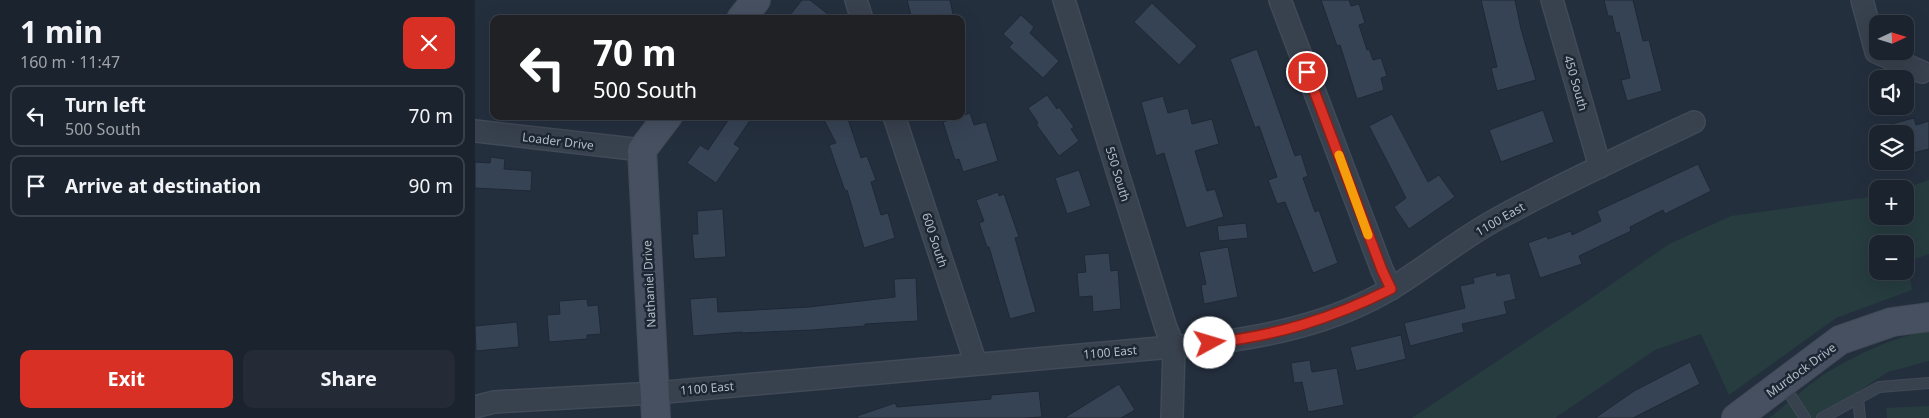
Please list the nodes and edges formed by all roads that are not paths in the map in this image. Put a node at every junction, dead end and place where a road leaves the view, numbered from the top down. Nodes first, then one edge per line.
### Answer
1 (756, 0) edge
2 (856, 0) edge
3 (1064, 0) edge
4 (1280, 0) edge
5 (1552, 0) edge
6 (1862, 0) edge
7 (744, 15) edge
8 (861, 15) edge
9 (1922, 72) dead end
10 (665, 120) edge
11 (895, 120) edge
12 (1694, 122) dead end
13 (475, 131) edge
14 (642, 150) junction
15 (1600, 166) junction
16 (1391, 289) junction
17 (1929, 317) edge
18 (1174, 346) junction
19 (976, 364) junction
20 (1782, 383) junction
21 (1929, 383) edge
22 (1859, 398) junction
23 (655, 406) edge
24 (475, 407) edge
25 (1172, 418) edge
26 (1736, 418) edge
27 (1805, 418) edge
28 (1822, 418) edge
29 (1860, 418) edge

1 - 7 street
2 - 8 street
3 - 18 street, 550 South
4 - 16 street
5 - 15 street, 450 South
6 - 9 street
10 - 14 street
11 - 19 street, 600 South
12 - 15 street, 1100 East
13 - 14 street, Loader Drive
14 - 23 street, Nathaniel Drive
15 - 16 street, 1100 East
16 - 18 street, 1100 East
17 - 20 street, Murdock Drive
18 - 19 street, 1100 East
18 - 25 street
19 - 23 street, 1100 East
20 - 26 street, Murdock Drive
20 - 27 lane
21 - 22 lane
22 - 28 lane
22 - 29 lane
23 - 24 street, 1100 East

